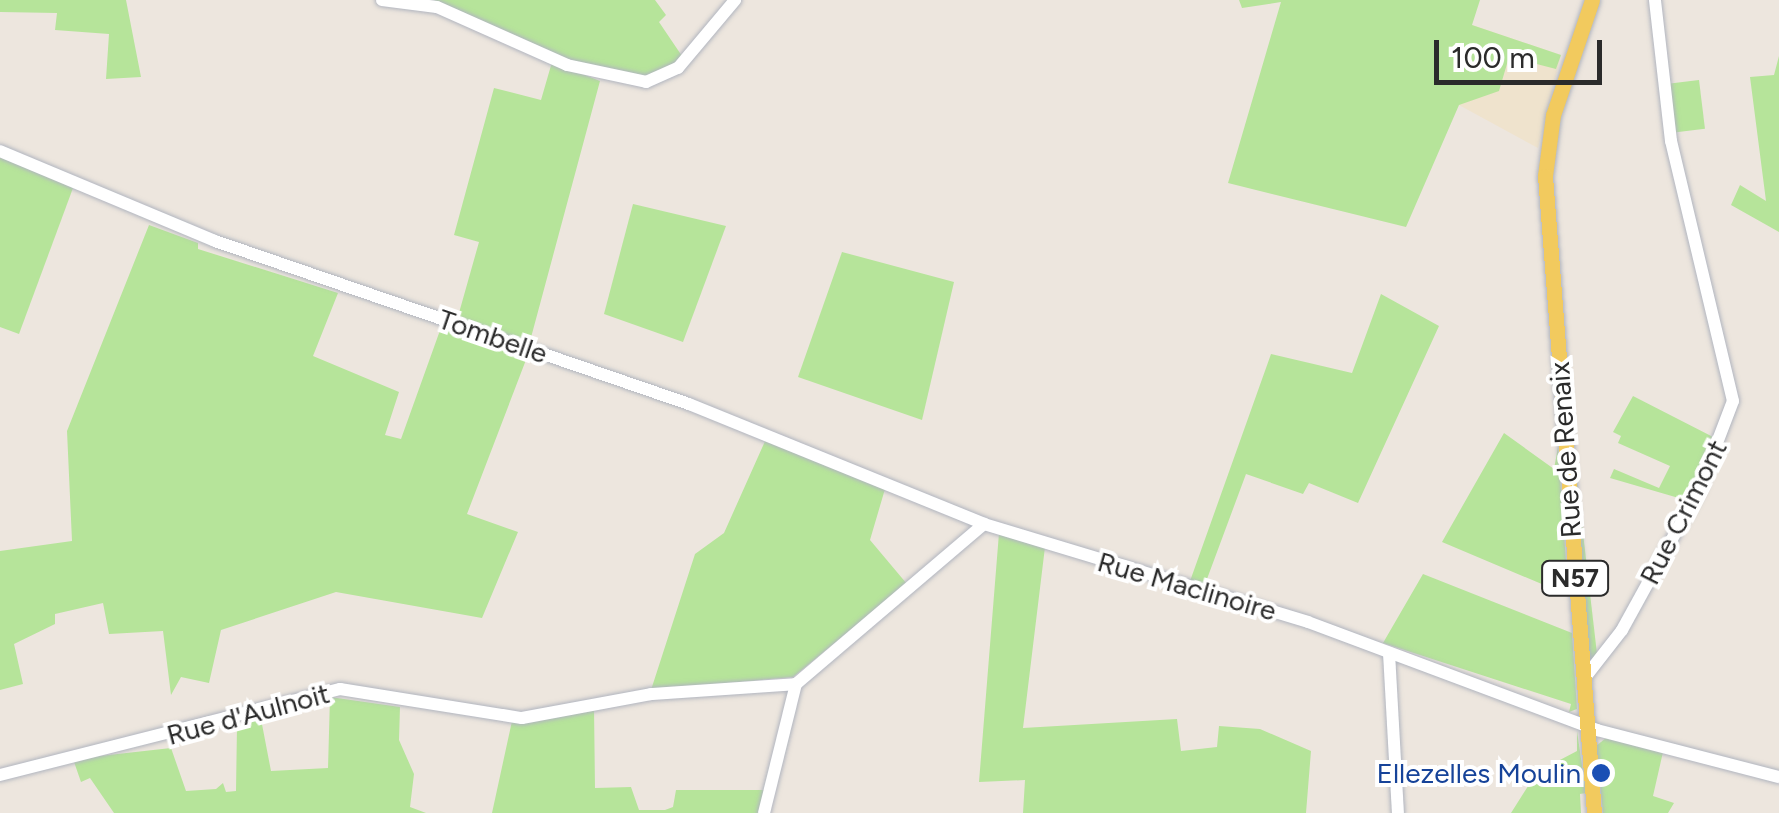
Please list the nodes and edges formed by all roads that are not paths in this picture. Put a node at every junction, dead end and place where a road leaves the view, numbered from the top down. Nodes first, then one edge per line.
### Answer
1 (382, 0) edge
2 (735, 0) edge
3 (1592, 0) edge
4 (1655, 0) edge
5 (0, 150) edge
6 (984, 524) junction
7 (1389, 653) junction
8 (1583, 680) junction
9 (796, 684) junction
10 (1587, 726) junction
11 (0, 774) edge
12 (1779, 777) edge
13 (764, 813) edge
14 (1398, 813) edge
15 (1594, 813) edge

1 - 2 street
3 - 8 main road, Rue de Renaix / N57
4 - 8 street, Rue Crimont
5 - 6 street, Tombelle
6 - 7 street, Rue Maclinoire
6 - 9 street
7 - 10 street, Rue Maclinoire
7 - 14 street
8 - 10 main road, Rue de Renaix / N57
9 - 11 street, Rue d'Aulnoit
9 - 13 street
10 - 12 street
10 - 15 main road, Rue de Renaix / N57

